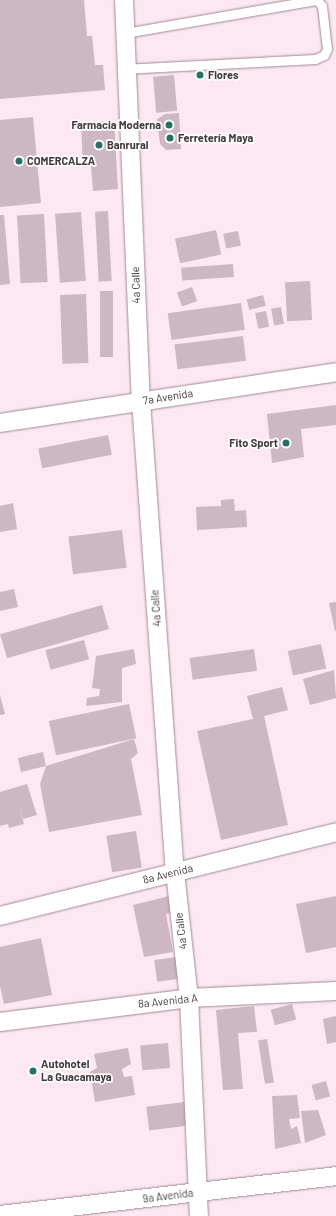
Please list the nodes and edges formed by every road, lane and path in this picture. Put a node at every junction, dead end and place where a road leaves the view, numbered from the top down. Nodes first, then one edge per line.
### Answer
1 (124, 0) edge
2 (125, 33) junction
3 (127, 69) junction
4 (336, 372) edge
5 (141, 401) junction
6 (0, 423) edge
7 (336, 832) edge
8 (175, 872) junction
9 (0, 916) edge
10 (336, 991) edge
11 (189, 998) junction
12 (0, 1022) edge
13 (336, 1176) edge
14 (199, 1192) junction
15 (0, 1215) edge
16 (199, 1216) edge

1 - 2 street, 4a Calle
2 - 3 street, 4a Calle
2 - 3 lane
3 - 5 street, 4a Calle
4 - 5 street, 7a Avenida
5 - 6 street, 7a Avenida
5 - 8 street, 4a Calle
7 - 8 street, 8a Avenida
8 - 9 street, 8a Avenida
8 - 11 street, 4a Calle
10 - 11 street, 8a Avenida A
11 - 12 street, 8a Avenida A
11 - 14 street, 4a Calle
13 - 14 street, 9a Avenida
14 - 15 street, 9a Avenida
14 - 16 street, 4a Calle

